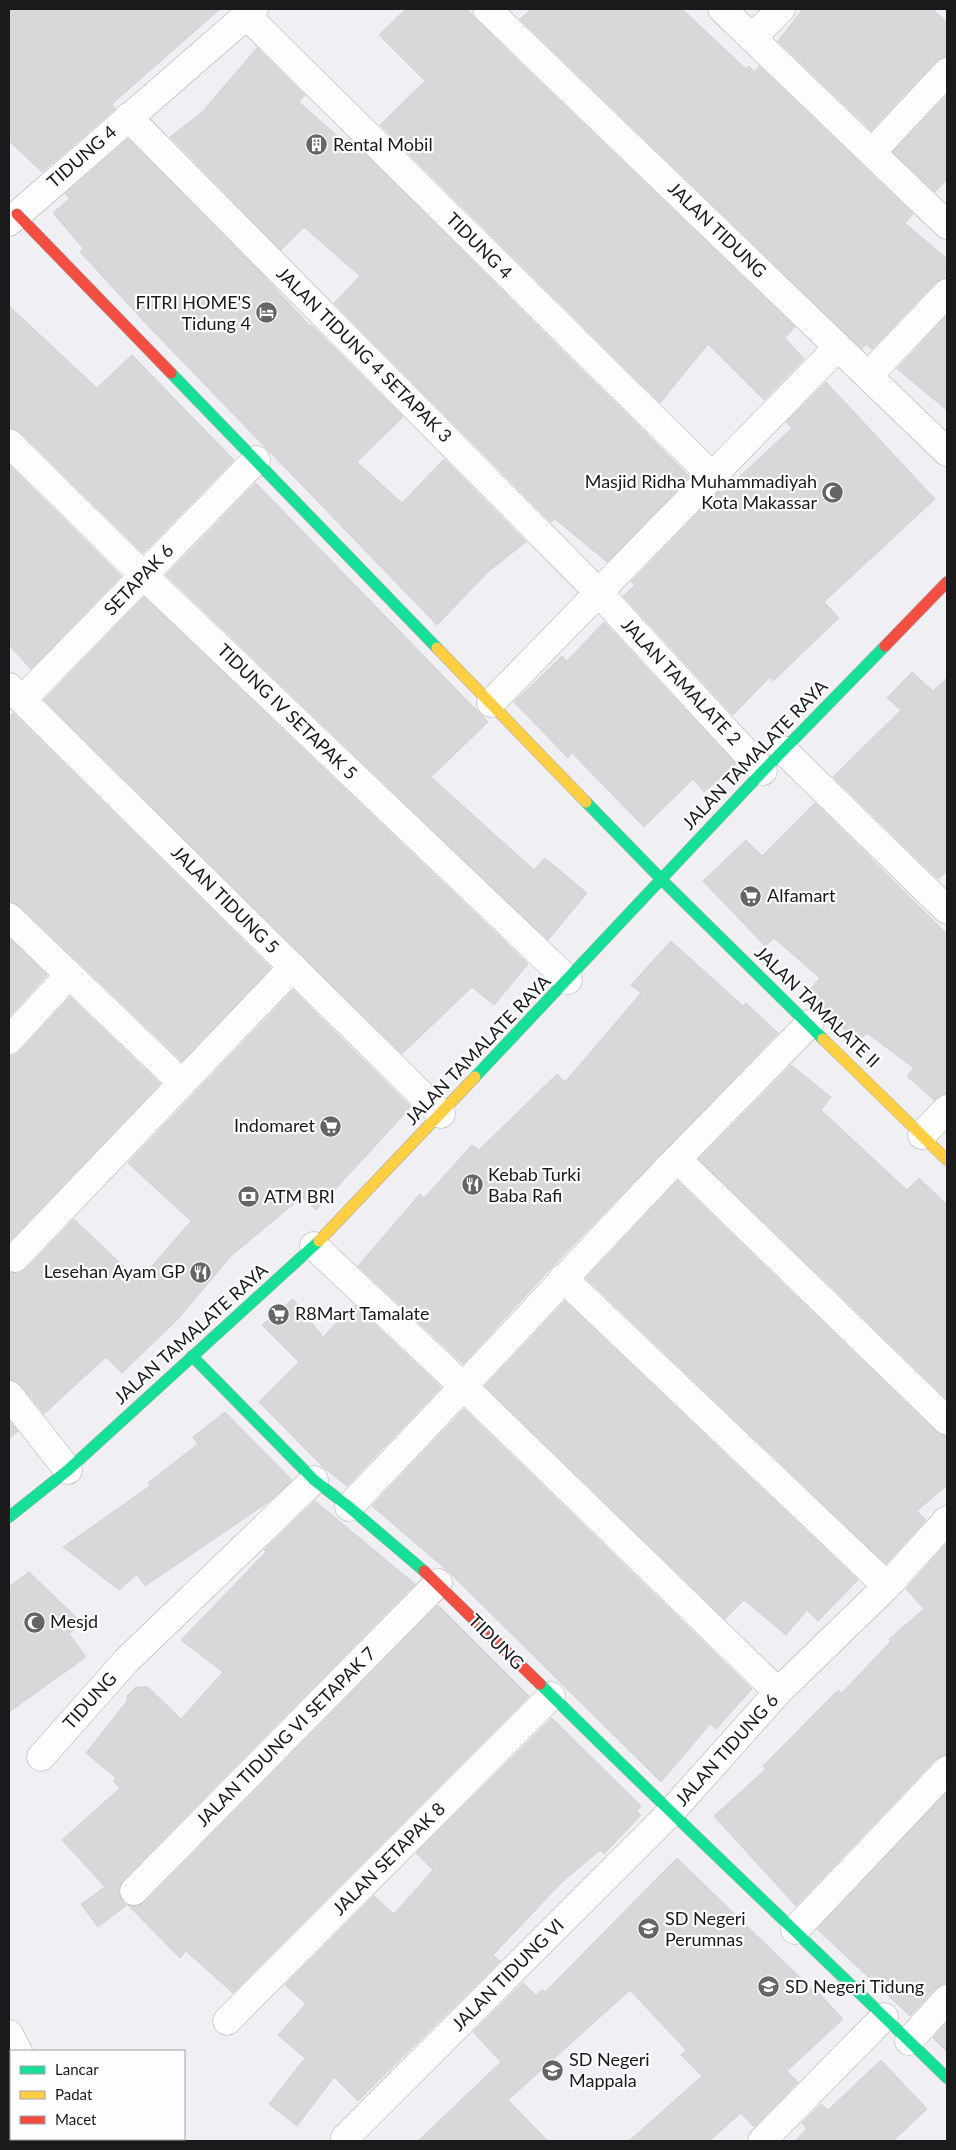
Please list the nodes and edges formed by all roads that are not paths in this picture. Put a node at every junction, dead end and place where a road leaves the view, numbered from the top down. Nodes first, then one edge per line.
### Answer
1 (487, 9) edge
2 (722, 9) edge
3 (781, 9) edge
4 (250, 13) edge
5 (752, 38) junction
6 (947, 72) edge
7 (128, 116) junction
8 (872, 152) junction
9 (13, 218) edge
10 (947, 224) edge
11 (947, 293) edge
12 (838, 347) junction
13 (868, 376) junction
14 (9, 443) edge
15 (947, 452) edge
16 (256, 460) junction
17 (712, 476) junction
18 (144, 576) junction
19 (947, 582) edge
20 (599, 592) junction
21 (15, 693) edge
22 (491, 703) junction
23 (783, 750) junction
24 (763, 771) junction
25 (662, 880) junction
26 (944, 900) edge
27 (9, 917) edge
28 (293, 967) junction
29 (69, 975) junction
30 (568, 980) junction
31 (809, 1024) junction
32 (9, 1040) edge
33 (182, 1083) junction
34 (947, 1109) edge
35 (441, 1114) junction
36 (922, 1135) junction
37 (677, 1159) junction
38 (947, 1160) edge
39 (314, 1246) junction
40 (15, 1258) dead end
41 (563, 1278) junction
42 (192, 1356) junction
43 (464, 1387) junction
44 (9, 1395) edge
45 (947, 1421) edge
46 (68, 1470) junction
47 (314, 1480) junction
48 (349, 1507) junction
49 (9, 1517) edge
50 (947, 1520) edge
51 (438, 1583) junction
52 (887, 1586) junction
53 (778, 1692) junction
54 (551, 1696) junction
55 (41, 1757) dead end
56 (947, 1770) edge
57 (670, 1813) junction
58 (134, 1891) dead end
59 (795, 1930) junction
60 (947, 1999) edge
61 (884, 2017) junction
62 (227, 2021) dead end
63 (9, 2034) edge
64 (909, 2041) junction
65 (17, 2050) edge
66 (947, 2078) edge
67 (345, 2138) dead end
68 (768, 2139) edge

1 - 12 street, JALAN TIDUNG
2 - 5 street
3 - 5 street
4 - 7 street, TIDUNG 4
4 - 17 street, TIDUNG 4
5 - 8 street
6 - 8 street
7 - 9 street, TIDUNG 4
7 - 20 street, JALAN TIDUNG 4 SETAPAK 3
8 - 10 street
9 - 16 street, JALAN TAMALATE II
11 - 13 street
12 - 13 street, JALAN TIDUNG
12 - 17 street
13 - 15 street, JALAN TIDUNG
14 - 18 street, TIDUNG IV SETAPAK 5
16 - 18 street, SETAPAK 6
16 - 22 street, JALAN TAMALATE II
17 - 20 street
18 - 21 street, SETAPAK 6
18 - 30 street, TIDUNG IV SETAPAK 5
19 - 23 street, JALAN TAMALATE RAYA
20 - 22 street
20 - 24 street, JALAN TAMALATE 2
21 - 28 street, JALAN TIDUNG 5
22 - 25 street, JALAN TAMALATE II
23 - 24 street, JALAN TAMALATE RAYA
23 - 26 street
24 - 25 street, JALAN TAMALATE RAYA
25 - 30 street, JALAN TAMALATE RAYA
25 - 31 street, JALAN TAMALATE II
27 - 29 street
28 - 33 street
28 - 35 street, JALAN TIDUNG 5
29 - 32 street
29 - 33 street
30 - 35 street, JALAN TAMALATE RAYA
31 - 36 street, JALAN TAMALATE II
31 - 37 street
33 - 40 street
34 - 36 street
35 - 39 street, JALAN TAMALATE RAYA
36 - 38 street, JALAN TAMALATE II
37 - 41 street
37 - 45 street
39 - 42 street, JALAN TAMALATE RAYA
39 - 43 street
41 - 43 street
41 - 52 street
42 - 46 street, JALAN TAMALATE RAYA
42 - 47 street, TIDUNG
43 - 48 street
43 - 53 street
44 - 46 street
46 - 49 street, JALAN TAMALATE RAYA
47 - 48 street, TIDUNG
47 - 55 street, TIDUNG
48 - 51 street, TIDUNG
50 - 52 street, JALAN TIDUNG 6
51 - 54 street, TIDUNG
51 - 58 street, JALAN TIDUNG VI SETAPAK 7
52 - 53 street, JALAN TIDUNG 6
53 - 57 street, JALAN TIDUNG 6
54 - 57 street, TIDUNG
54 - 62 street, JALAN SETAPAK 8
56 - 59 street
57 - 59 street, JALAN TIDUNG 6
57 - 67 street, JALAN TIDUNG VI
59 - 61 street, JALAN TIDUNG 6
60 - 64 street
61 - 64 street, JALAN TIDUNG 6
61 - 68 street
63 - 65 street
64 - 66 street, JALAN TIDUNG 6

